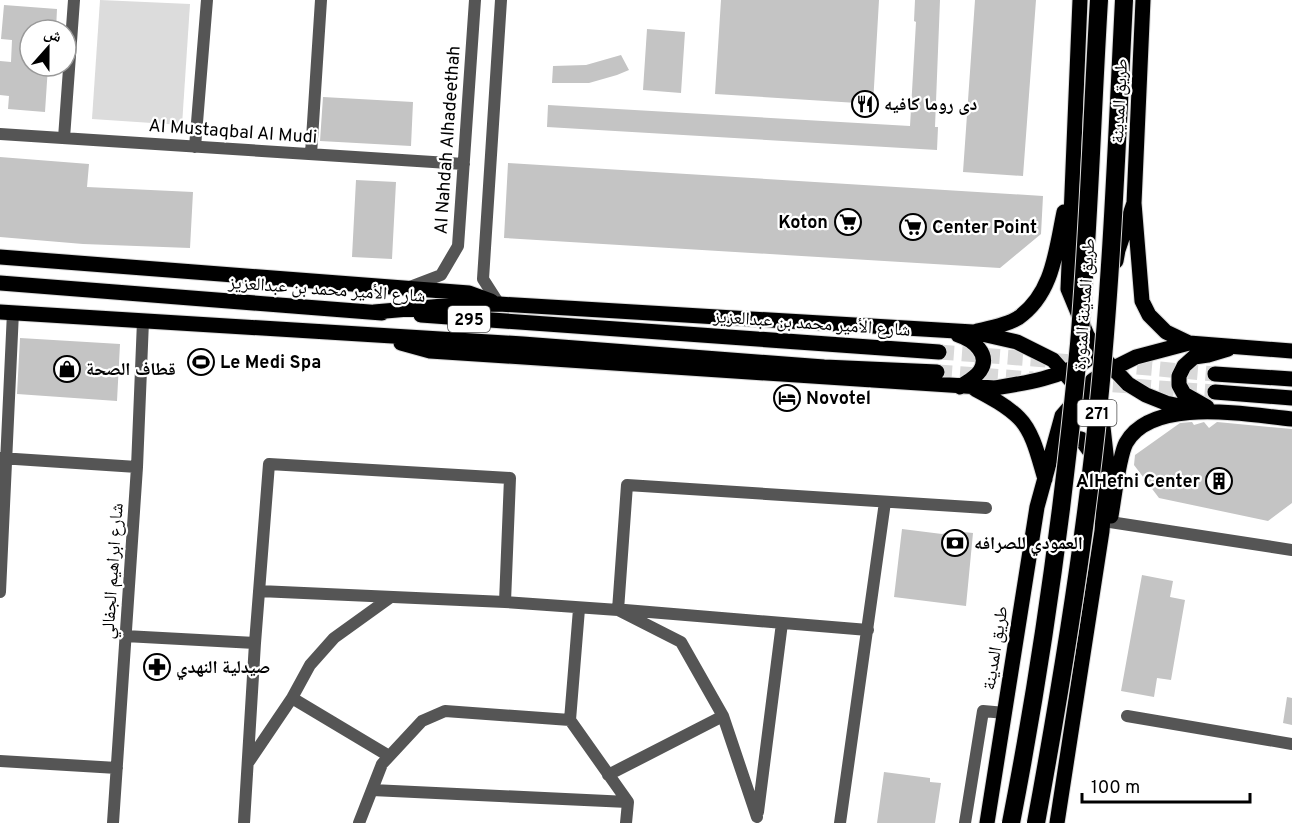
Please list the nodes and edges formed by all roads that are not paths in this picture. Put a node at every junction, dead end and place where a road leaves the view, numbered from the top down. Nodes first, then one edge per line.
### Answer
1 (74, 0) edge
2 (207, 0) edge
3 (321, 0) edge
4 (475, 0) edge
5 (501, 0) edge
6 (1080, 0) edge
7 (1099, 0) edge
8 (1124, 0) edge
9 (1143, 0) edge
10 (0, 134) edge
11 (64, 138) junction
12 (195, 147) junction
13 (311, 154) junction
14 (464, 164) junction
15 (1071, 180) junction
16 (1134, 203) junction
17 (1070, 245) junction
18 (1118, 250) junction
19 (2, 258) edge
20 (0, 283) edge
21 (404, 289) junction
22 (499, 304) junction
23 (6, 312) edge
24 (374, 312) junction
25 (143, 321) junction
26 (946, 330) junction
27 (973, 332) junction
28 (373, 335) junction
29 (1189, 343) junction
30 (1234, 347) junction
31 (1096, 350) junction
32 (1292, 351) edge
33 (939, 352) tunnel mouth
34 (1112, 368) junction
35 (1064, 371) junction
36 (937, 372) tunnel mouth
37 (1215, 374) tunnel mouth
38 (1292, 380) edge
39 (966, 387) junction
40 (1215, 392) tunnel mouth
41 (1082, 393) junction
42 (1292, 398) edge
43 (1197, 410) junction
44 (1215, 412) junction
45 (1292, 418) edge
46 (3, 458) edge
47 (137, 467) junction
48 (1046, 479) junction
49 (885, 502) junction
50 (987, 508) dead end
51 (1106, 526) junction
52 (1292, 550) edge
53 (259, 591) junction
54 (0, 592) edge
55 (391, 597) junction
56 (505, 602) junction
57 (579, 609) junction
58 (618, 610) junction
59 (782, 623) junction
60 (868, 630) junction
61 (125, 636) junction
62 (255, 643) junction
63 (292, 698) junction
64 (1005, 712) junction
65 (723, 716) junction
66 (1127, 716) dead end
67 (570, 720) junction
68 (1292, 744) edge
69 (389, 756) junction
70 (0, 761) edge
71 (248, 763) junction
72 (117, 768) junction
73 (608, 775) junction
74 (372, 790) junction
75 (628, 802) junction
76 (757, 820) edge
77 (113, 823) edge
78 (244, 823) edge
79 (359, 823) edge
80 (626, 823) edge
81 (840, 823) edge
82 (965, 823) edge
83 (987, 823) edge
84 (1011, 823) edge
85 (1036, 823) edge
86 (1057, 823) edge

1 - 11 street
2 - 12 street
3 - 13 street
4 - 14 street, Al Nahdah Alhadeethah
5 - 22 street
6 - 15 main road
7 - 84 highway, طريق المدينة المنورة / 271, bridge
8 - 85 highway, طريق المدينة المنورة / 271, bridge
9 - 16 main road, طريق المدينة
10 - 11 street, Al Mustaqbal Al Mudi
11 - 12 street, Al Mustaqbal Al Mudi
12 - 13 street, Al Mustaqbal Al Mudi
13 - 14 street, Al Mustaqbal Al Mudi
14 - 21 street, Al Nahdah Alhadeethah
15 - 17 main road
15 - 27 main road
16 - 18 main road
16 - 29 main road
17 - 18 main road
17 - 31 main road
18 - 31 main road
19 - 21 main road
20 - 24 main road, شارع الأمير محمد بن عبدالعزيز / 295
21 - 22 main road
22 - 24 main road
22 - 26 main road
23 - 25 main road, 295
23 - 46 street
24 - 33 main road, شارع الأمير محمد بن عبدالعزيز / 295
25 - 28 main road, 295
25 - 47 street, شارع ابراهيم الجفالي
26 - 27 main road
26 - 39 main road
27 - 35 main road
28 - 36 main road, 295
28 - 39 main road
29 - 30 main road
29 - 34 main road
30 - 32 main road
30 - 44 main road
31 - 34 main road
31 - 35 main road
34 - 41 main road
34 - 43 main road
35 - 39 main road
35 - 41 main road
37 - 38 main road
39 - 48 main road
40 - 42 main road
41 - 48 main road
41 - 51 main road
43 - 44 main road
43 - 51 main road
44 - 45 main road
46 - 47 street
46 - 54 street
47 - 61 street, شارع ابراهيم الجفالي
48 - 51 main road
48 - 64 main road, طريق المدينة
49 - 50 street
49 - 58 street
49 - 60 street
51 - 52 street
51 - 86 main road
53 - 55 street
53 - 56 street
53 - 62 street
55 - 56 street
55 - 63 street
56 - 57 street
57 - 58 street
57 - 67 street
58 - 59 street
58 - 65 street
59 - 60 street
59 - 76 street
60 - 81 street
61 - 62 street
61 - 72 street, شارع ابراهيم الجفالي
62 - 71 street
63 - 69 street
63 - 71 street
64 - 82 street
64 - 83 main road, طريق المدينة
65 - 73 street
65 - 76 street
66 - 68 street
67 - 69 street
67 - 73 street
69 - 74 street
70 - 72 street
71 - 78 street
72 - 77 street, شارع ابراهيم الجفالي
73 - 75 street
74 - 75 street
74 - 79 street
75 - 80 street

